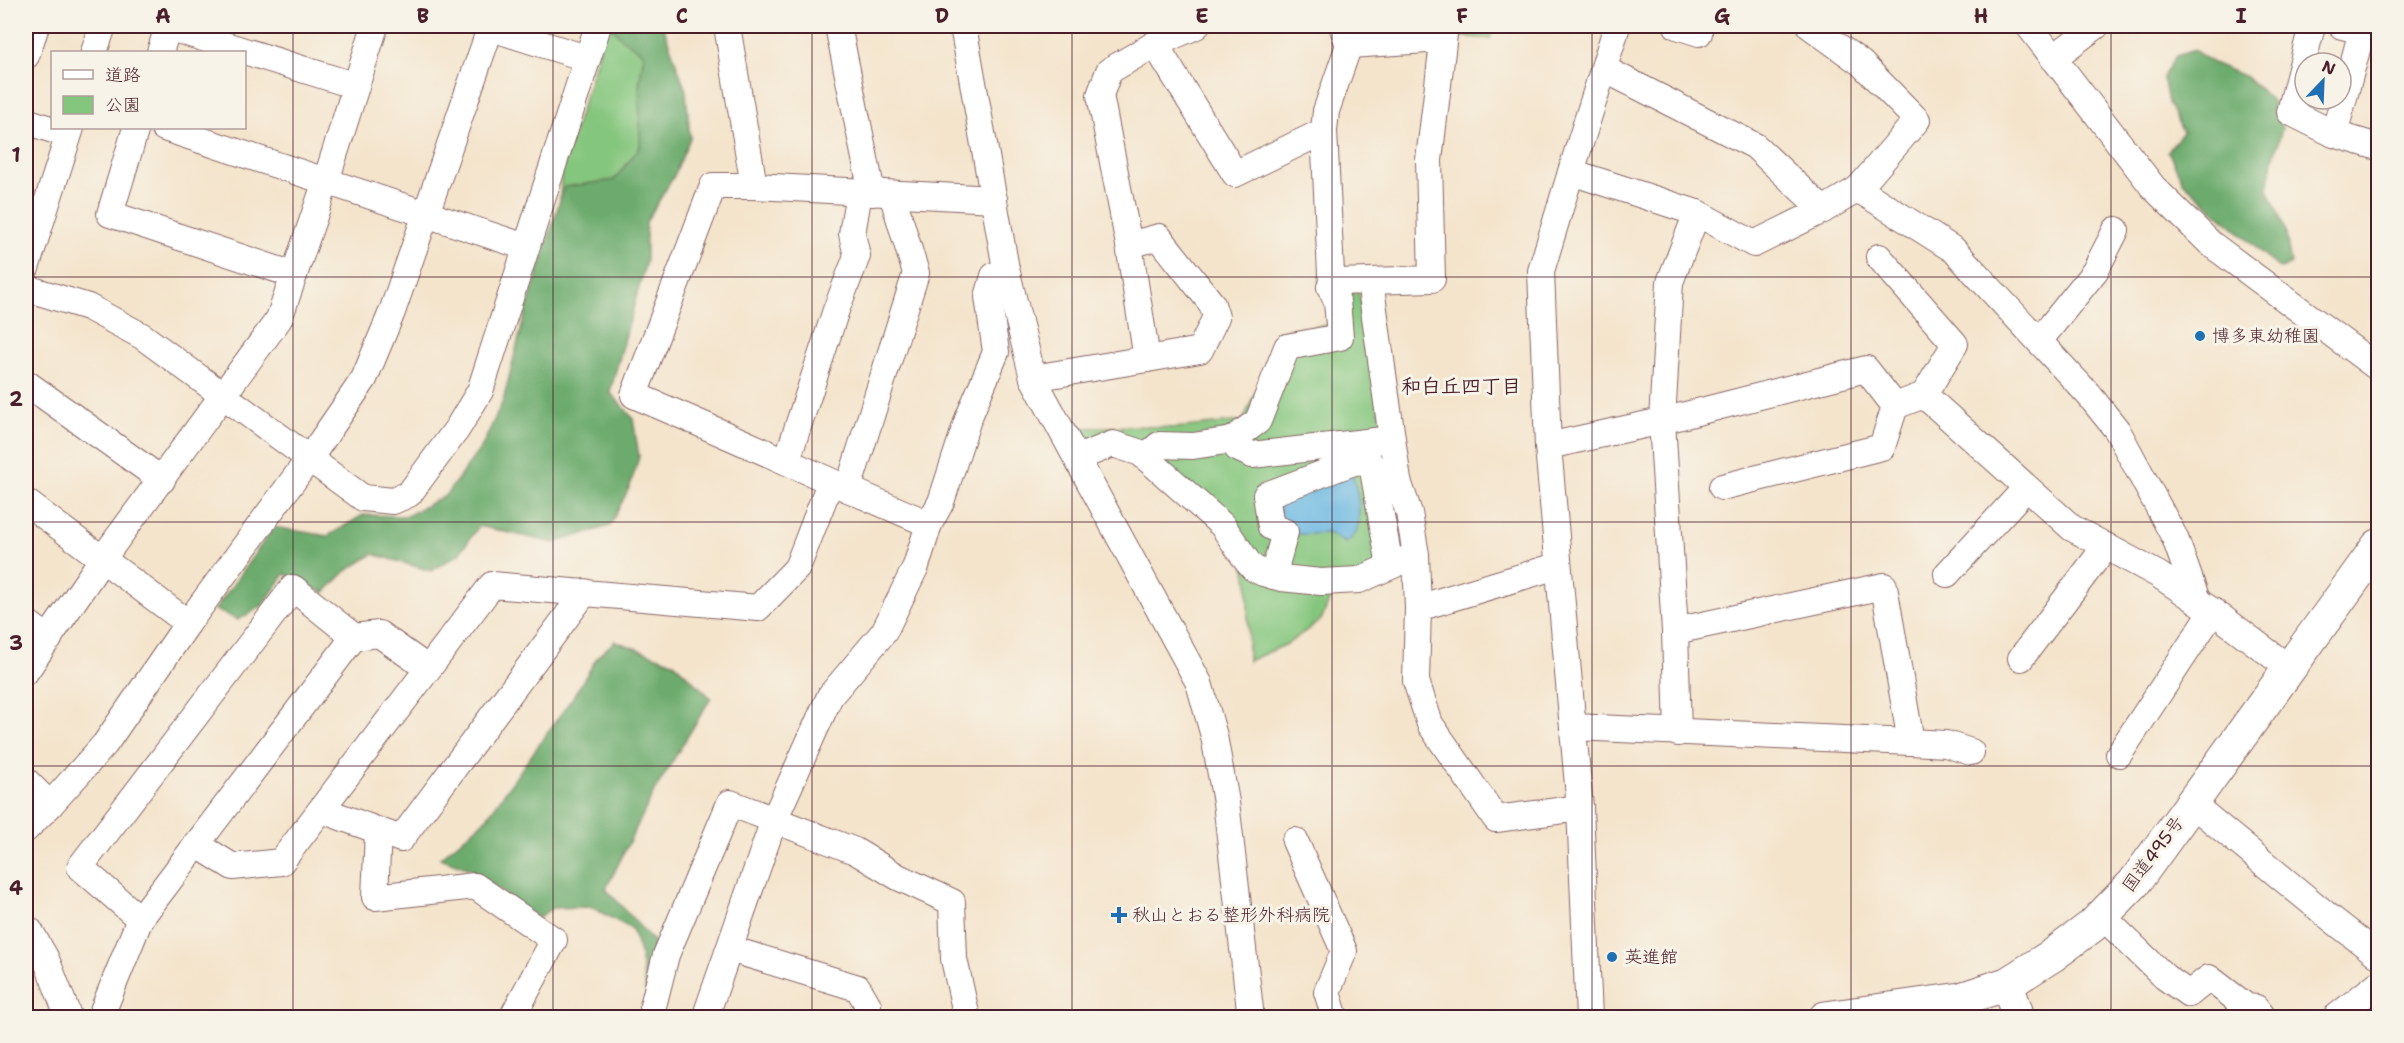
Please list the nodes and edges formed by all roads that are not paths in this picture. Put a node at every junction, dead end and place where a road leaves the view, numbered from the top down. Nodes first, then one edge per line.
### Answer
1 (36, 26) edge
2 (103, 26) edge
3 (375, 26) edge
4 (489, 26) edge
5 (598, 26) edge
6 (727, 26) edge
7 (838, 26) edge
8 (963, 26) edge
9 (1196, 26) edge
10 (1617, 26) edge
11 (1810, 26) edge
12 (2029, 26) edge
13 (2096, 26) edge
14 (2312, 26) edge
15 (2361, 28) edge
16 (1444, 32) edge
17 (1346, 35) edge
18 (1155, 44) junction
19 (94, 51) edge
20 (160, 51) edge
21 (244, 51) edge
22 (246, 51) edge
23 (26, 56) edge
24 (586, 58) junction
25 (2053, 58) junction
26 (1604, 69) junction
27 (356, 86) junction
28 (26, 121) edge
29 (51, 127) edge
30 (136, 129) edge
31 (168, 129) edge
32 (69, 131) edge
33 (1324, 131) junction
34 (2334, 134) junction
35 (2379, 147) edge
36 (1571, 172) junction
37 (326, 181) junction
38 (754, 186) junction
39 (1858, 189) junction
40 (874, 193) junction
41 (994, 199) junction
42 (1823, 210) junction
43 (1697, 213) junction
44 (426, 214) junction
45 (2116, 230) dead end
46 (1129, 245) junction
47 (526, 247) junction
48 (1879, 257) dead end
49 (26, 268) edge
50 (1006, 269) junction
51 (294, 275) junction
52 (1334, 277) junction
53 (1370, 281) junction
54 (26, 288) edge
55 (2039, 341) junction
56 (1147, 359) junction
57 (2379, 368) edge
58 (1033, 378) junction
59 (26, 383) edge
60 (225, 395) junction
61 (1924, 395) junction
62 (1895, 406) junction
63 (1662, 421) junction
64 (1232, 440) junction
65 (1548, 446) junction
66 (1377, 447) junction
67 (1145, 457) junction
68 (1077, 458) junction
69 (309, 459) junction
70 (787, 460) junction
71 (162, 480) junction
72 (839, 486) junction
73 (1722, 487) dead end
74 (2026, 488) junction
75 (26, 502) edge
76 (929, 524) junction
77 (2106, 546) junction
78 (2379, 546) edge
79 (1416, 555) junction
80 (103, 558) junction
81 (1390, 566) junction
82 (1557, 566) junction
83 (1947, 574) dead end
84 (1273, 576) junction
85 (585, 592) junction
86 (2205, 606) junction
87 (1418, 608) junction
88 (26, 622) edge
89 (188, 622) junction
90 (1675, 631) junction
91 (354, 637) junction
92 (49, 639) junction
93 (2021, 658) dead end
94 (427, 668) junction
95 (2289, 668) junction
96 (26, 671) edge
97 (1575, 727) junction
98 (1678, 733) junction
99 (1911, 742) junction
100 (1971, 752) dead end
101 (2119, 754) dead end
102 (26, 781) edge
103 (2191, 803) junction
104 (51, 805) junction
105 (1580, 808) junction
106 (322, 810) junction
107 (774, 820) junction
108 (26, 829) edge
109 (378, 831) junction
110 (1295, 841) dead end
111 (196, 844) junction
112 (2102, 916) junction
113 (140, 919) junction
114 (26, 929) edge
115 (730, 949) junction
116 (2377, 951) edge
117 (2007, 984) junction
118 (2379, 984) edge
119 (653, 1006) dead end
120 (514, 1014) dead end
121 (1251, 1015) edge
122 (69, 1017) edge
123 (100, 1017) edge
124 (705, 1017) edge
125 (864, 1017) edge
126 (967, 1017) edge
127 (1335, 1017) edge
128 (1589, 1017) edge
129 (1826, 1017) edge
130 (2019, 1017) edge
131 (2264, 1017) edge
132 (2335, 1017) edge

1 - 23 street
2 - 19 street
3 - 27 street
4 - 24 street
4 - 44 street
5 - 24 street
6 - 38 street
7 - 40 street
8 - 41 street
9 - 18 street
10 - 26 street
11 - 39 street
12 - 25 street
13 - 25 street
14 - 34 street
15 - 34 street
16 - 17 street
16 - 53 street
17 - 33 street
18 - 33 street
18 - 46 street
20 - 21 street
22 - 27 street
24 - 47 street
25 - 57 street
26 - 36 street
26 - 42 street
27 - 37 street
28 - 29 street
30 - 51 street
31 - 37 street
32 - 49 street
33 - 52 street
34 - 35 street
36 - 43 street
36 - 65 street
37 - 44 street
37 - 51 street
38 - 40 street
38 - 70 street
39 - 42 street
39 - 55 street
40 - 41 street
40 - 70 street
40 - 72 street
41 - 50 street
42 - 43 street
43 - 63 street
44 - 47 street
44 - 69 street
45 - 55 street
46 - 56 street
46 - 56 street
47 - 69 street
48 - 61 street
50 - 58 street
50 - 76 street
51 - 60 street
52 - 53 street
52 - 64 street
53 - 66 street
54 - 60 street
55 - 86 street
56 - 58 street
58 - 68 street
59 - 71 street
60 - 69 street
60 - 71 street
61 - 62 street
61 - 74 street
62 - 63 street
62 - 73 street
63 - 65 street
63 - 90 street
64 - 66 street
64 - 67 street
65 - 82 street
66 - 79 street
66 - 81 street
66 - 84 street
67 - 68 street
67 - 84 street
68 - 121 street
69 - 89 street
70 - 72 street
71 - 80 street
72 - 76 street
72 - 85 street
74 - 77 street
74 - 83 street
75 - 80 street
76 - 107 street
77 - 86 street
77 - 93 street
78 - 95 highway, 国道495号
79 - 81 street
79 - 87 street
80 - 89 street
80 - 92 street
81 - 84 street
82 - 87 street
82 - 97 street
85 - 94 street
85 - 109 street
86 - 95 street
86 - 101 street
87 - 105 street
88 - 92 street
89 - 104 street
90 - 98 street
90 - 99 street
91 - 94 street
91 - 111 street
91 - 113 street
92 - 96 street
94 - 106 street
95 - 103 highway, 国道495号
97 - 98 street
97 - 105 street
98 - 99 street
99 - 100 street
102 - 104 street
103 - 112 highway, 国道495号
103 - 116 street
104 - 108 street
105 - 128 street
106 - 109 street
106 - 111 street
107 - 115 street
107 - 119 street
107 - 126 street
109 - 120 street
110 - 127 street
111 - 113 street
112 - 117 highway, 国道495号
112 - 131 street
113 - 123 street
114 - 122 street
115 - 124 street
115 - 125 street
117 - 129 highway, 国道495号
117 - 130 main road
118 - 132 street

